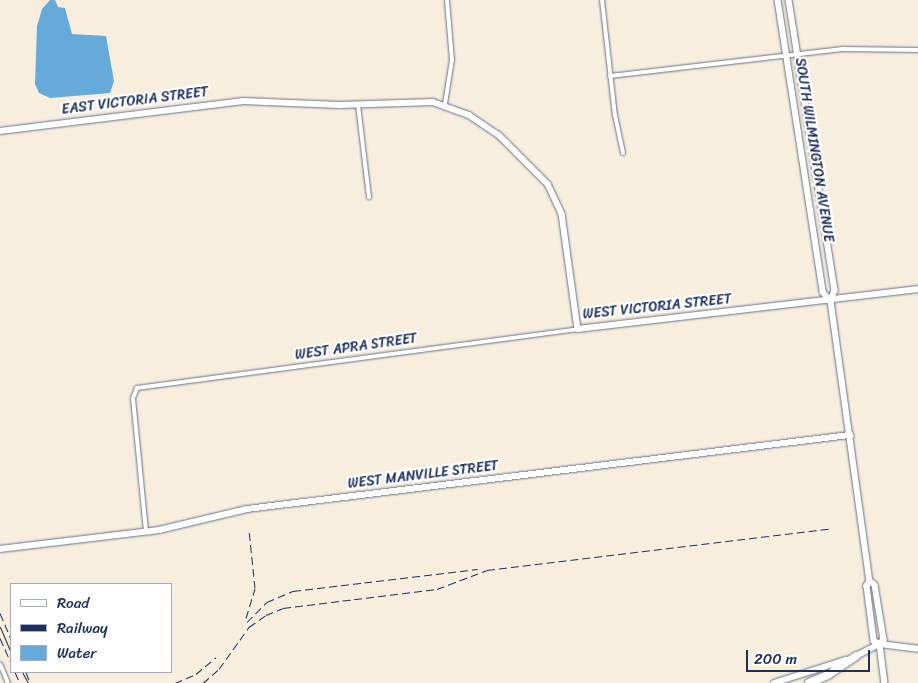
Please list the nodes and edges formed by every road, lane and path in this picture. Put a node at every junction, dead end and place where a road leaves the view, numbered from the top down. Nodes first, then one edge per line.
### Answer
1 (447, 0) edge
2 (602, 0) edge
3 (778, 0) edge
4 (789, 0) edge
5 (918, 50) edge
6 (798, 56) junction
7 (787, 58) junction
8 (610, 76) junction
9 (274, 102) joint
10 (445, 104) junction
11 (358, 105) junction
12 (0, 131) edge
13 (623, 153) dead end
14 (369, 197) dead end
15 (918, 289) edge
16 (831, 301) junction
17 (578, 329) junction
18 (850, 435) junction
19 (146, 531) junction
20 (0, 549) edge
21 (880, 644) junction
22 (918, 649) edge
23 (856, 656) junction
24 (0, 664) edge
25 (8, 683) edge
26 (774, 683) edge
27 (809, 683) edge
28 (885, 683) edge

1 - 10 street
2 - 8 street
3 - 7 street, SOUTH WILMINGTON AVENUE
4 - 6 street, SOUTH WILMINGTON AVENUE
5 - 6 street
6 - 7 street
6 - 16 street, SOUTH WILMINGTON AVENUE
7 - 8 street
7 - 16 street, SOUTH WILMINGTON AVENUE
8 - 13 street
9 - 11 street, WEST VICTORIA STREET
9 - 12 street, EAST VICTORIA STREET
10 - 11 street, WEST VICTORIA STREET
10 - 17 street, WEST VICTORIA STREET
11 - 14 street
15 - 16 street, WEST VICTORIA STREET
16 - 17 street, WEST VICTORIA STREET
16 - 18 street, SOUTH WILMINGTON AVENUE
17 - 19 street, WEST APRA STREET
18 - 19 street, WEST MANVILLE STREET
18 - 21 street, SOUTH WILMINGTON AVENUE
19 - 20 street, WEST MANVILLE STREET
21 - 22 street
21 - 23 street
21 - 28 street, SOUTH WILMINGTON AVENUE
23 - 26 street
23 - 27 highway
24 - 25 street

